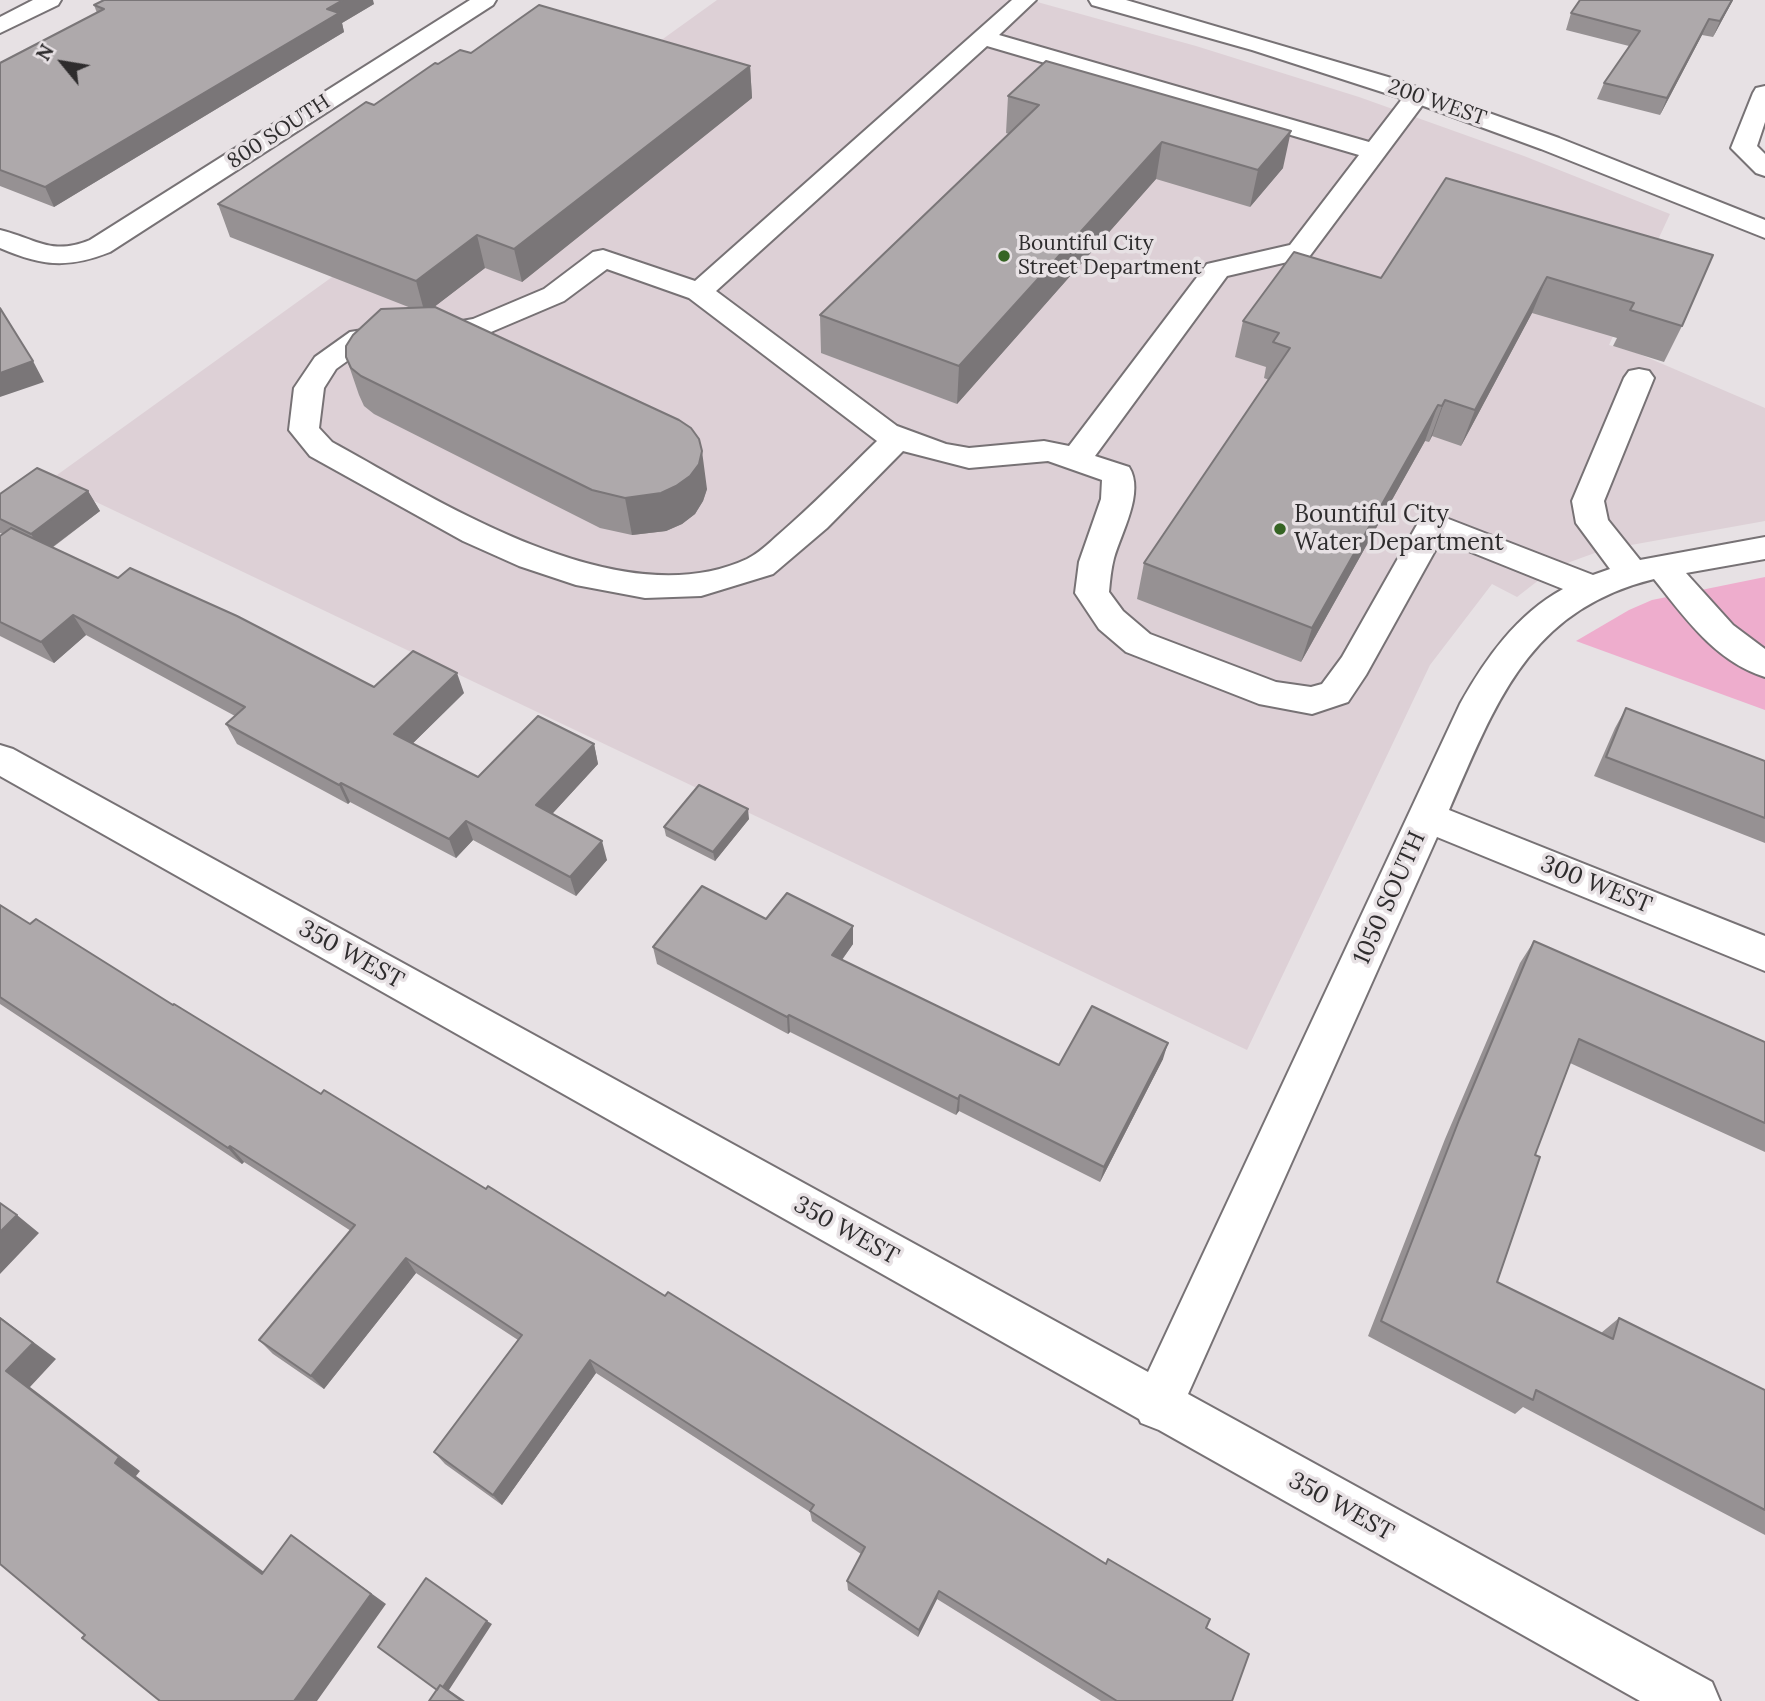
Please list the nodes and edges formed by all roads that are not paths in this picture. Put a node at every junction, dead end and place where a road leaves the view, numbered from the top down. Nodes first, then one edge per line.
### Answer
1 (50, 0) edge
2 (485, 0) edge
3 (1025, 0) edge
4 (1100, 0) edge
5 (0, 26) edge
6 (983, 38) junction
7 (1765, 93) edge
8 (1418, 95) junction
9 (1373, 151) junction
10 (1759, 164) edge
11 (1765, 230) edge
12 (0, 238) edge
13 (699, 292) junction
14 (1639, 378) dead end
15 (898, 438) junction
16 (1075, 460) junction
17 (1765, 548) edge
18 (1647, 569) junction
19 (1591, 587) junction
20 (1765, 664) edge
21 (0, 759) edge
22 (1426, 817) junction
23 (1765, 954) edge
24 (1158, 1406) junction
25 (1693, 1701) edge

1 - 5 street
2 - 12 street, 800 SOUTH
3 - 6 street
4 - 8 street, 200 WEST
6 - 9 street
6 - 13 street
7 - 10 street
8 - 9 street
8 - 11 street, 200 WEST
9 - 16 street
13 - 15 street
13 - 15 street
14 - 18 street
15 - 16 street
16 - 19 street
17 - 18 street, 1050 SOUTH
18 - 19 street, 1050 SOUTH
18 - 20 street
19 - 22 street, 1050 SOUTH
21 - 24 street, 350 WEST
22 - 23 street, 300 WEST
22 - 24 street, 1050 SOUTH
24 - 25 street, 350 WEST

